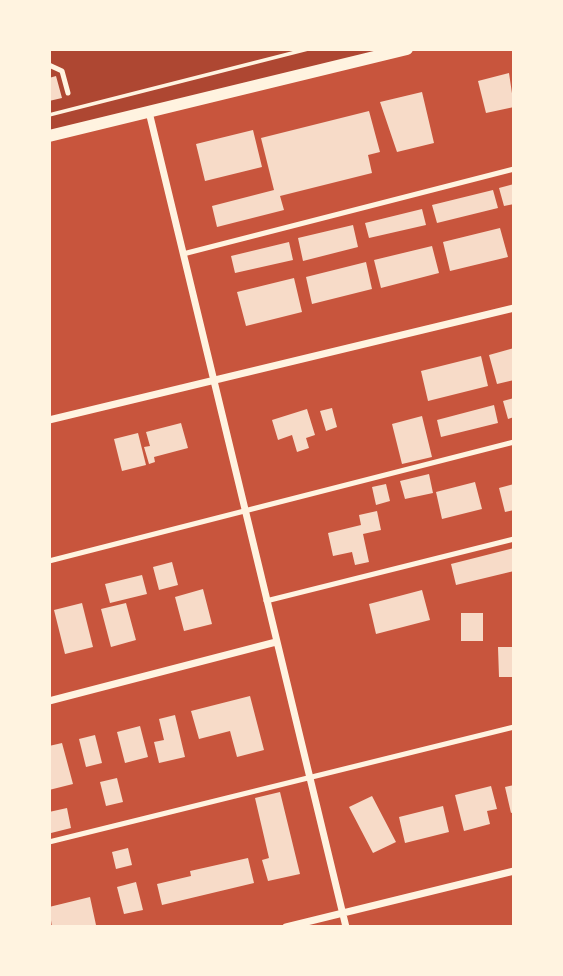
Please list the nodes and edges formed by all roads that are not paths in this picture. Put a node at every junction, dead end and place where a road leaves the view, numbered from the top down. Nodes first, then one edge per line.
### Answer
1 (407, 49) edge
2 (49, 65) edge
3 (68, 93) dead end
4 (149, 112) junction
5 (49, 136) edge
6 (514, 169) edge
7 (183, 254) junction
8 (514, 308) edge
9 (214, 380) junction
10 (49, 420) edge
11 (514, 442) edge
12 (245, 511) junction
13 (514, 539) edge
14 (49, 561) edge
15 (266, 601) junction
16 (276, 642) junction
17 (49, 701) edge
18 (514, 727) edge
19 (310, 777) junction
20 (49, 842) edge
21 (514, 871) edge
22 (342, 913) junction
23 (286, 927) edge
24 (346, 927) edge

1 - 4 street
2 - 3 lane
4 - 5 street
4 - 7 street
6 - 7 lane
7 - 9 street
8 - 9 street
9 - 10 street
9 - 12 street
11 - 12 lane
12 - 14 lane
12 - 15 street
13 - 15 lane
15 - 16 street
16 - 17 street
16 - 19 street
18 - 19 lane
19 - 20 lane
19 - 22 street
21 - 22 street
22 - 23 street
22 - 24 street

